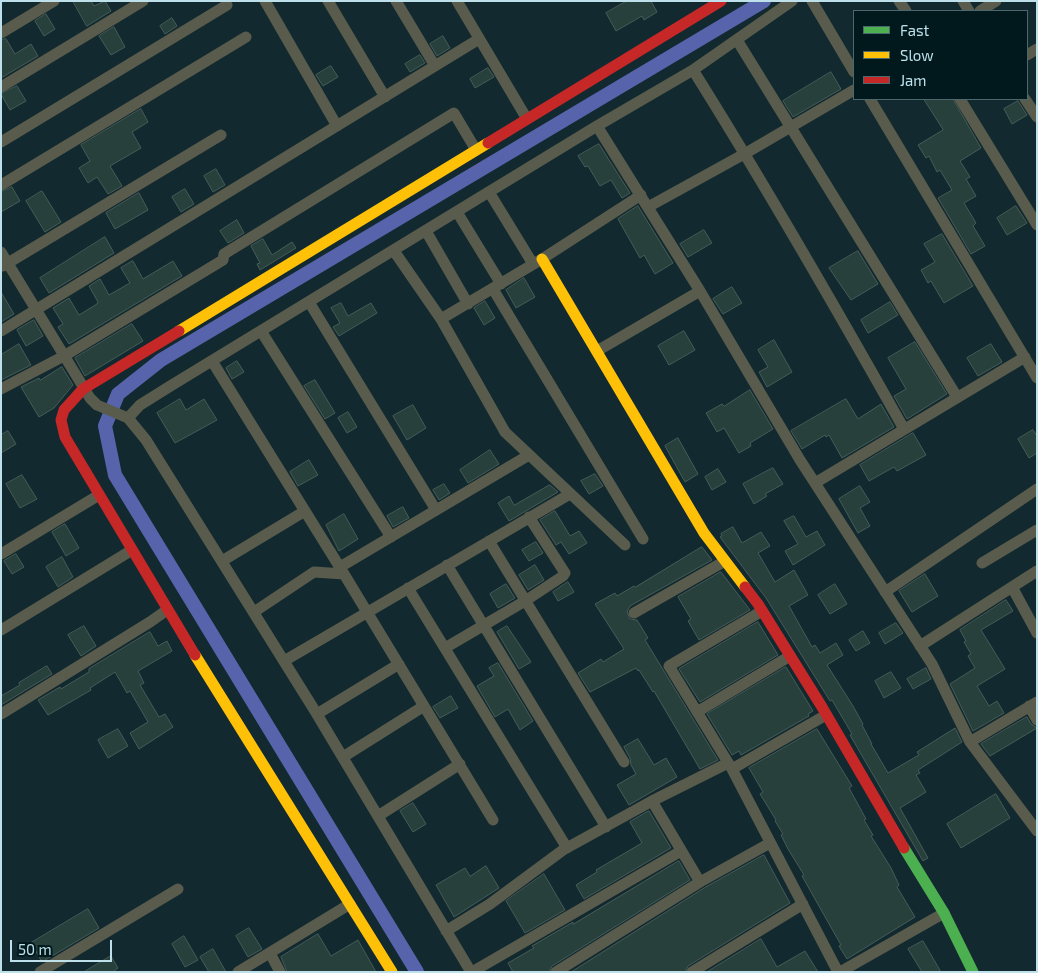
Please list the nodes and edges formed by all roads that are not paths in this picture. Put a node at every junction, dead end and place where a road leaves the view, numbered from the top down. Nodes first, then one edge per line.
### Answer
1 (54, 1) edge
2 (143, 1) edge
3 (265, 1) edge
4 (328, 1) edge
5 (396, 1) edge
6 (457, 1) edge
7 (721, 1) edge
8 (792, 1) edge
9 (812, 1) edge
10 (996, 1) edge
11 (227, 6) dead end
12 (982, 10) edge
13 (1, 33) edge
14 (246, 37) dead end
15 (479, 39) junction
16 (737, 40) junction
17 (435, 66) junction
18 (693, 70) junction
19 (853, 70) edge
20 (1, 87) edge
21 (853, 91) edge
22 (385, 96) junction
23 (871, 100) edge
24 (961, 100) edge
25 (1027, 100) edge
26 (1037, 117) edge
27 (527, 119) junction
28 (338, 126) junction
29 (597, 126) junction
30 (789, 127) junction
31 (221, 135) dead end
32 (1, 142) edge
33 (476, 150) junction
34 (746, 153) junction
35 (1, 185) edge
36 (489, 192) junction
37 (641, 195) junction
38 (648, 206) junction
39 (457, 212) junction
40 (1037, 225) edge
41 (426, 231) junction
42 (394, 251) junction
43 (1, 252) edge
44 (538, 261) junction
45 (4, 265) edge
46 (497, 286) junction
47 (700, 291) junction
48 (309, 302) junction
49 (468, 304) junction
50 (36, 310) junction
51 (441, 319) junction
52 (1, 331) edge
53 (261, 331) junction
54 (597, 351) junction
55 (64, 356) junction
56 (1024, 357) junction
57 (212, 361) junction
58 (1037, 378) edge
59 (1, 388) edge
60 (83, 389) junction
61 (957, 398) junction
62 (125, 416) junction
63 (904, 429) junction
64 (529, 455) junction
65 (815, 483) junction
66 (1037, 489) edge
67 (570, 494) junction
68 (98, 495) junction
69 (436, 510) junction
70 (305, 511) junction
71 (529, 517) junction
72 (1037, 530) edge
73 (390, 537) junction
74 (643, 539) dead end
75 (488, 541) junction
76 (625, 545) dead end
77 (132, 550) junction
78 (1, 554) edge
79 (222, 561) junction
80 (725, 561) junction
81 (982, 563) dead end
82 (447, 565) junction
83 (342, 571) junction
84 (1037, 571) edge
85 (1012, 587) junction
86 (408, 588) junction
87 (885, 592) junction
88 (525, 601) junction
89 (166, 610) junction
90 (762, 611) junction
91 (254, 612) junction
92 (367, 612) junction
93 (634, 613) dead end
94 (484, 626) junction
95 (1, 630) edge
96 (1037, 633) edge
97 (920, 646) junction
98 (446, 648) junction
99 (790, 656) junction
100 (284, 661) junction
101 (399, 664) junction
102 (1033, 704) edge
103 (424, 706) junction
104 (697, 712) junction
105 (1, 714) edge
106 (317, 714) junction
107 (826, 715) junction
108 (1037, 720) edge
109 (970, 742) junction
110 (342, 757) junction
111 (624, 762) dead end
112 (460, 764) junction
113 (730, 766) junction
114 (652, 801) junction
115 (378, 816) junction
116 (493, 820) dead end
117 (606, 826) junction
118 (1037, 831) edge
119 (770, 842) junction
120 (567, 848) junction
121 (681, 851) junction
122 (700, 882) junction
123 (178, 889) dead end
124 (350, 904) junction
125 (803, 904) junction
126 (944, 913) junction
127 (446, 931) junction
128 (270, 953) junction
129 (40, 972) edge
130 (238, 972) edge
131 (280, 972) edge
132 (392, 972) edge
133 (471, 972) edge
134 (556, 972) edge
135 (692, 972) edge
136 (839, 972) edge
137 (973, 972) edge

1 - 13 street
2 - 20 street
3 - 28 street
4 - 22 street
5 - 17 street
6 - 15 street
7 - 27 street
8 - 16 street
9 - 19 street
10 - 12 street
11 - 32 street
14 - 35 street
15 - 17 street
15 - 27 street
16 - 18 street
16 - 30 street
17 - 22 street
18 - 29 street
18 - 34 street
21 - 30 street
22 - 28 street
23 - 56 street
24 - 40 street
25 - 26 street
27 - 33 street
28 - 50 street
29 - 36 street
29 - 37 street
30 - 34 street
30 - 61 street
31 - 45 street
33 - 55 street
33 - 60 street
34 - 38 street
34 - 63 street
36 - 39 street
36 - 44 street
37 - 38 street
37 - 44 street
38 - 47 street
39 - 41 street
39 - 46 street
41 - 42 street
41 - 49 street
42 - 48 street
42 - 51 street
43 - 45 street
44 - 46 street
44 - 54 street
45 - 50 street
46 - 49 street
46 - 74 street
47 - 54 street
47 - 65 street
48 - 53 street
48 - 69 street
49 - 51 street
50 - 52 street
50 - 55 street
51 - 64 street
53 - 57 street
53 - 73 street
54 - 80 street
55 - 59 street
55 - 60 street
56 - 58 street
56 - 61 street
57 - 62 street
57 - 70 street
60 - 62 street
60 - 68 street
61 - 63 street
62 - 79 street
63 - 65 street
64 - 67 street
64 - 69 street
65 - 87 street
66 - 87 street
67 - 71 street
67 - 76 street
68 - 77 street
68 - 78 street
69 - 73 street
70 - 79 street
70 - 83 street
71 - 75 street
71 - 88 street
72 - 81 street
73 - 83 street
75 - 82 street
75 - 88 street
77 - 89 street
77 - 95 street
79 - 91 street
80 - 90 street
80 - 93 street
82 - 86 street
82 - 94 street
83 - 91 street
83 - 92 street
84 - 85 street
85 - 96 street
85 - 97 street
86 - 92 street
86 - 98 street
87 - 97 street
88 - 94 street
88 - 111 street
89 - 105 street
89 - 124 street
90 - 99 street
90 - 104 street
91 - 100 street
92 - 100 street
92 - 101 street
94 - 98 street
94 - 117 street
97 - 109 street
98 - 120 street
99 - 104 street
99 - 107 street
100 - 106 street
101 - 103 street
101 - 106 street
102 - 108 street
102 - 109 street
103 - 110 street
103 - 112 street
104 - 113 street
106 - 110 street
107 - 113 street
107 - 126 street
109 - 118 street
110 - 115 street
112 - 115 street
112 - 116 street
113 - 114 street
113 - 119 street
114 - 117 street
114 - 121 street
115 - 127 street
117 - 120 street
119 - 122 street
119 - 125 street
120 - 127 street
121 - 122 street
121 - 133 street
122 - 134 street
123 - 129 street
124 - 128 street
124 - 132 street
125 - 135 street
125 - 136 street
126 - 136 street
126 - 137 street
127 - 133 street
128 - 130 street
128 - 131 street

